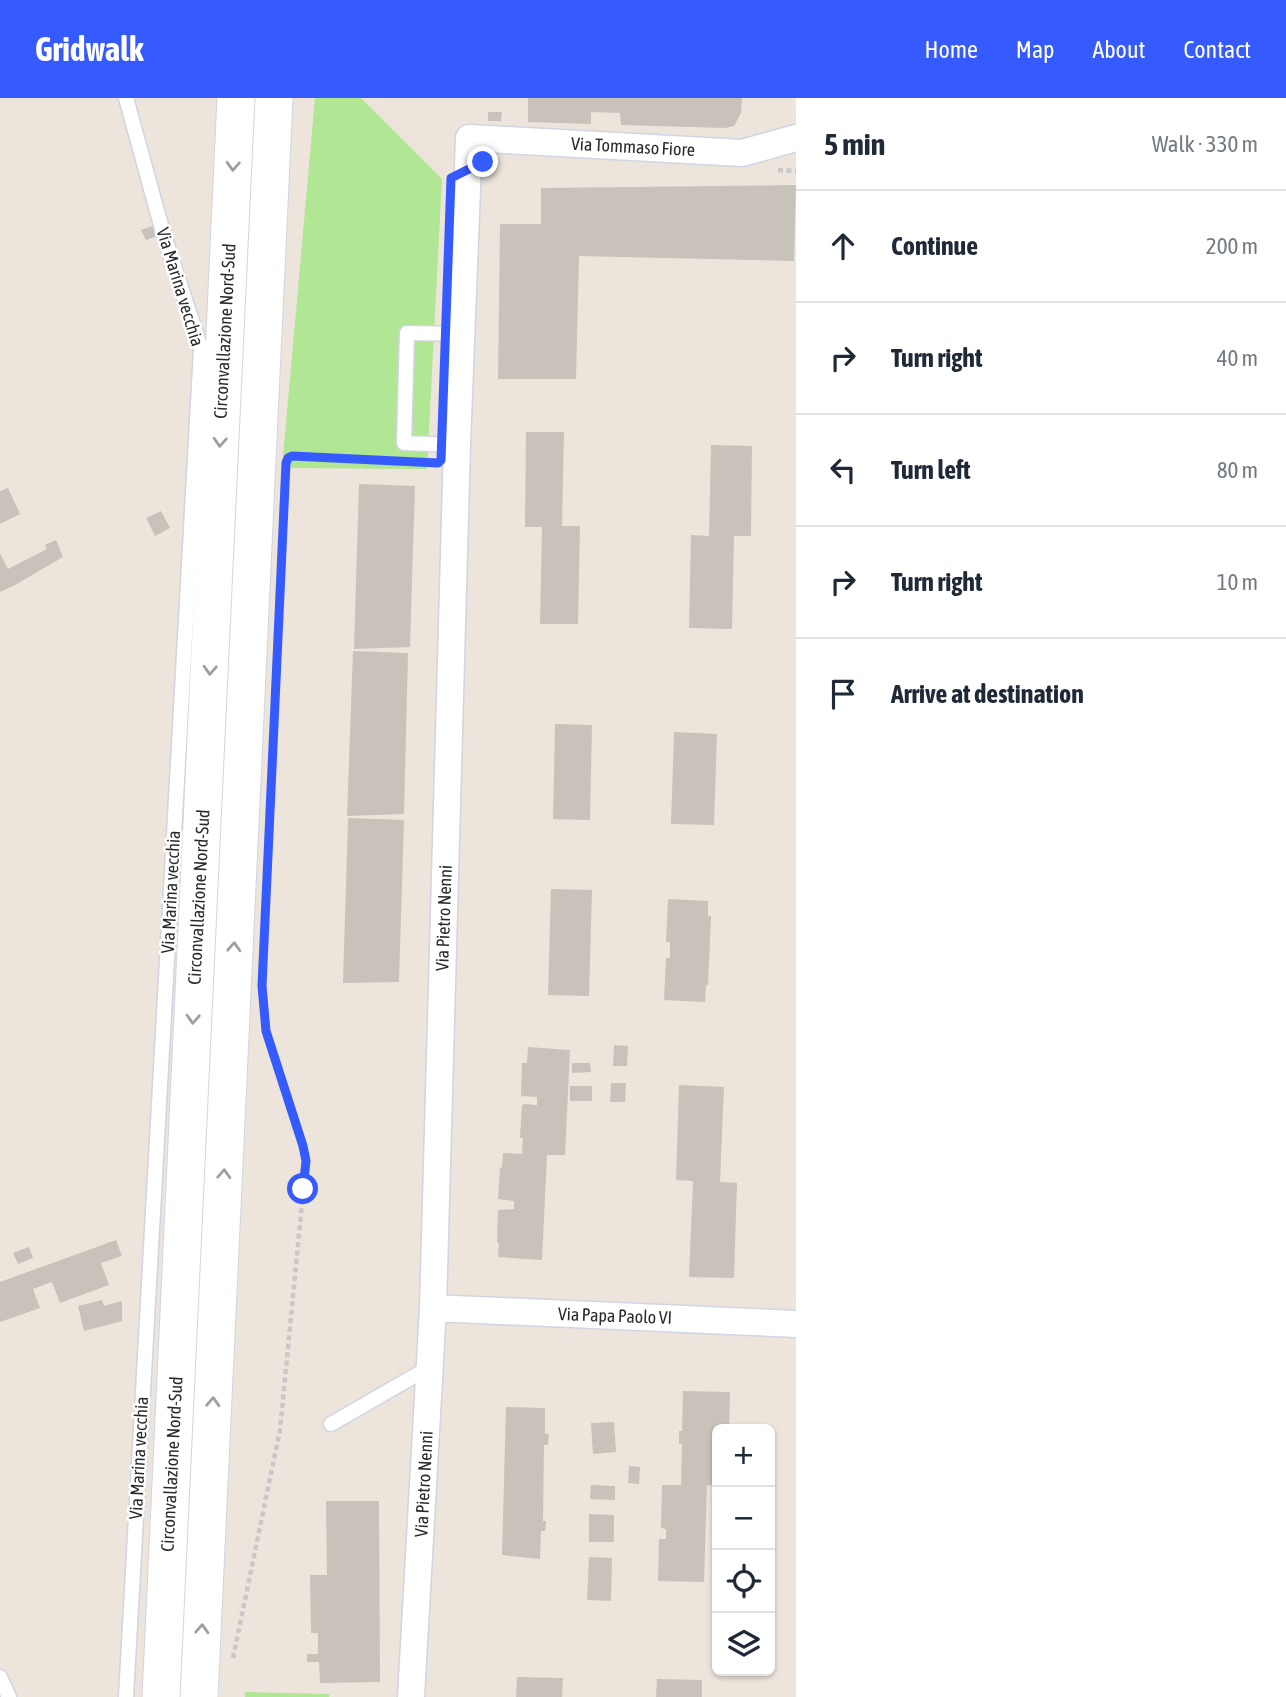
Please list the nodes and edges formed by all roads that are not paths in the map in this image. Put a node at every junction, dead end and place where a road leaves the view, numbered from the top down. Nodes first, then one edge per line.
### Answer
1 (126, 98) edge
2 (236, 98) edge
3 (274, 98) edge
4 (468, 138) joint
5 (796, 138) edge
6 (461, 334) junction
7 (457, 445) junction
8 (433, 1308) junction
9 (796, 1324) edge
10 (430, 1367) junction
11 (331, 1424) dead end
12 (0, 1677) edge
13 (9, 1697) edge
14 (126, 1697) edge
15 (162, 1697) edge
16 (199, 1697) edge
17 (411, 1697) edge

1 - 14 lane, Via Marina vecchia
2 -> 15 main road, Circonvallazione Nord-Sud
16 -> 3 main road
4 - 5 street, Via Tommaso Fiore
4 - 6 street, Via Pietro Nenni
6 - 7 street, Via Pietro Nenni
6 - 7 lane
7 - 8 street, Via Pietro Nenni
8 - 9 street, Via Papa Paolo VI
8 - 10 street, Via Pietro Nenni
10 - 11 lane
10 - 17 street, Via Pietro Nenni
12 - 13 lane

